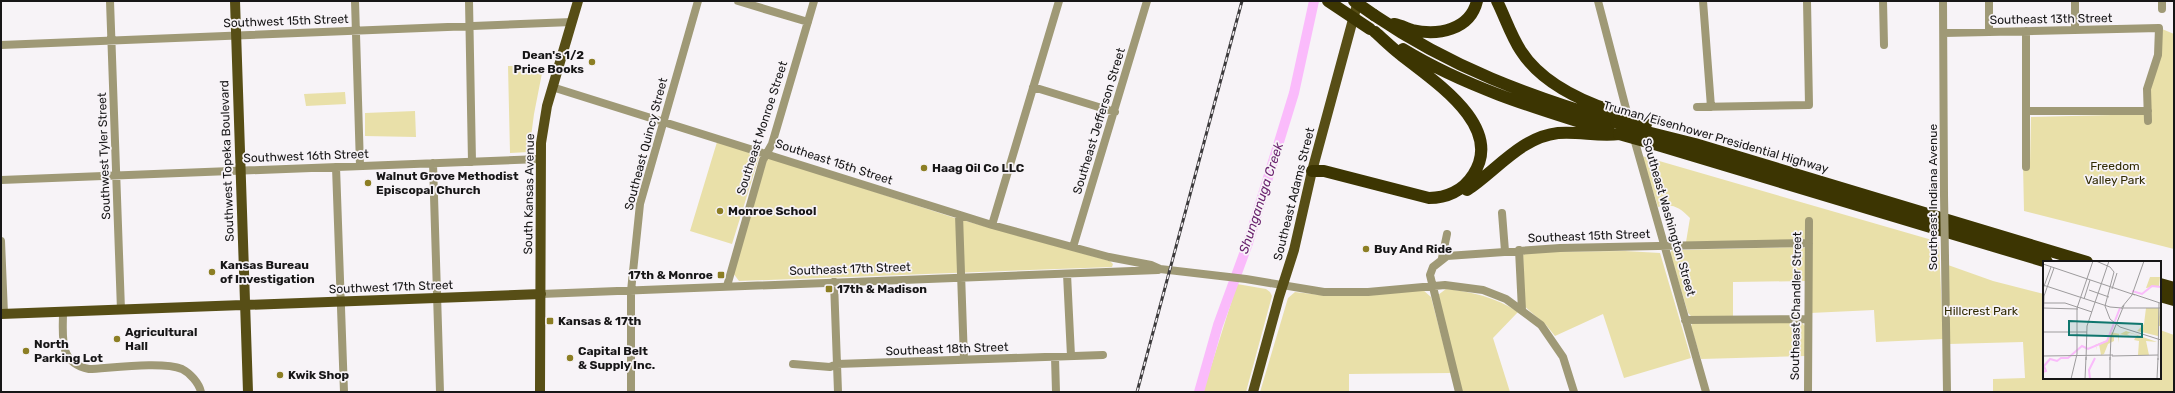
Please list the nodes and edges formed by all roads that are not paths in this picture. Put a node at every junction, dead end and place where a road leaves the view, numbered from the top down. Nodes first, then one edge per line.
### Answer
1 (110, 1) edge
2 (235, 1) edge
3 (355, 1) edge
4 (468, 1) edge
5 (578, 1) edge
6 (698, 1) edge
7 (738, 1) edge
8 (814, 1) edge
9 (1059, 1) edge
10 (1147, 1) edge
11 (1328, 1) edge
12 (1354, 1) edge
13 (1358, 1) edge
14 (1477, 1) edge
15 (1497, 1) edge
16 (1598, 1) edge
17 (1703, 1) edge
18 (1807, 1) edge
19 (1883, 1) edge
20 (1943, 1) edge
21 (1989, 1) edge
22 (2075, 1) edge
23 (1378, 18) junction
24 (572, 22) junction
25 (808, 22) junction
26 (469, 26) junction
27 (1372, 30) junction
28 (2075, 30) junction
29 (356, 31) junction
30 (2026, 31) junction
31 (1989, 32) junction
32 (1944, 33) junction
33 (236, 35) junction
34 (112, 40) junction
35 (1, 45) edge
36 (1884, 45) dead end
37 (552, 87) junction
38 (1033, 87) junction
39 (1697, 107) dead end
40 (1711, 107) junction
41 (2026, 111) junction
42 (2148, 111) junction
43 (1115, 112) junction
44 (663, 121) junction
45 (2148, 121) dead end
46 (1616, 123) junction
47 (1648, 133) junction
48 (767, 153) junction
49 (540, 159) junction
50 (472, 162) junction
51 (433, 163) junction
52 (360, 166) junction
53 (336, 167) junction
54 (2026, 167) dead end
55 (241, 171) junction
56 (1312, 171) junction
57 (117, 176) junction
58 (1, 180) edge
59 (1502, 214) dead end
60 (959, 215) junction
61 (1809, 221) dead end
62 (992, 225) junction
63 (1447, 234) dead end
64 (1, 241) edge
65 (1809, 243) junction
66 (1665, 246) junction
67 (1073, 248) junction
68 (1519, 250) junction
69 (1505, 251) junction
70 (1109, 257) junction
71 (1442, 258) junction
72 (2044, 261) edge
73 (2084, 261) edge
74 (1160, 269) junction
75 (1120, 271) junction
76 (1067, 274) junction
77 (961, 277) junction
78 (834, 282) junction
79 (2161, 284) edge
80 (727, 286) junction
81 (1283, 286) junction
82 (1432, 286) junction
83 (2174, 288) edge
84 (630, 291) junction
85 (542, 294) junction
86 (2161, 296) edge
87 (436, 298) junction
88 (2174, 300) edge
89 (341, 302) junction
90 (245, 305) junction
91 (122, 310) junction
92 (1522, 310) junction
93 (63, 312) junction
94 (2, 314) edge
95 (1807, 319) junction
96 (1685, 320) junction
97 (1103, 355) dead end
98 (1071, 356) junction
99 (1055, 357) junction
100 (964, 360) junction
101 (793, 364) dead end
102 (837, 364) junction
103 (201, 392) edge
104 (248, 392) edge
105 (344, 392) edge
106 (440, 392) edge
107 (540, 392) edge
108 (631, 392) edge
109 (838, 392) edge
110 (1056, 392) edge
111 (1253, 392) edge
112 (1459, 392) edge
113 (1574, 392) edge
114 (1706, 392) edge
115 (1808, 392) edge
116 (1947, 392) edge

1 - 34 street, Southwest Tyler Street
2 - 33 main road, Southwest Topeka Boulevard
3 - 29 street
4 - 26 street
5 - 24 main road, South Kansas Avenue
6 - 44 street, Southeast Quincy Street
7 - 25 street
8 - 25 street, Southeast Monroe Street
9 - 38 street
10 - 43 street, Southeast Jefferson Street
11 - 27 highway, Truman/Eisenhower Presidential Highway, bridge
12 - 23 highway, Truman/Eisenhower Presidential Highway, bridge
13 - 56 main road, Southeast Adams Street
14 - 23 highway
15 - 46 highway
16 - 66 street, Southeast Washington Street
17 - 40 street
18 - 40 street
19 - 36 street
20 - 32 street, Southeast Indiana Avenue
21 - 31 street
22 - 28 street
23 - 46 highway, Truman/Eisenhower Presidential Highway
24 - 26 street, Southwest 15th Street
24 - 37 main road, South Kansas Avenue
25 - 48 street, Southeast Monroe Street
26 - 29 street, Southwest 15th Street
26 - 50 street
27 - 46 highway, Truman/Eisenhower Presidential Highway
27 - 56 highway
28 - 30 street, Southeast 13th Street
28 - 42 street, Southeast 13th Street
29 - 33 street, Southwest 15th Street
29 - 52 street
30 - 31 street, Southeast 13th Street
30 - 41 street
31 - 32 street, Southeast 13th Street
32 - 116 street, Southeast Indiana Avenue, bridge
33 - 34 street, Southwest 15th Street
33 - 55 main road, Southwest Topeka Boulevard
34 - 35 street, Southwest 15th Street
34 - 57 street, Southwest Tyler Street
37 - 44 street, Southeast 15th Street
37 - 49 main road, South Kansas Avenue
38 - 43 street
38 - 62 street
39 - 40 street
41 - 42 street
41 - 54 street
42 - 45 street
43 - 67 street, Southeast Jefferson Street
44 - 48 street, Southeast 15th Street
44 - 84 street, Southeast Quincy Street
46 - 47 highway, Truman/Eisenhower Presidential Highway, bridge
46 - 47 highway, bridge
46 - 56 highway
47 - 72 highway, Truman/Eisenhower Presidential Highway
47 - 73 highway, Truman/Eisenhower Presidential Highway
48 - 60 street, Southeast 15th Street
48 - 80 street, Southeast Monroe Street
49 - 50 street, Southwest 16th Street
49 - 85 main road, South Kansas Avenue
50 - 51 street, Southwest 16th Street
51 - 52 street, Southwest 16th Street
51 - 87 street
52 - 53 street, Southwest 16th Street
53 - 55 street, Southwest 16th Street
53 - 89 street
55 - 57 street, Southwest 16th Street
55 - 90 main road, Southwest Topeka Boulevard
56 - 81 main road, Southeast Adams Street
57 - 58 street, Southwest 16th Street
57 - 91 street, Southwest Tyler Street
59 - 69 street
60 - 62 street, Southeast 15th Street
60 - 77 street
61 - 65 street, Southeast Chandler Street
62 - 67 street, Southeast 15th Street
63 - 71 street
64 - 94 street
65 - 66 street, Southeast 15th Street
65 - 95 street, Southeast Chandler Street
66 - 68 street, Southeast 15th Street
66 - 96 street, Southeast Washington Street
67 - 70 street, Southeast 15th Street
68 - 69 street, Southeast 15th Street
68 - 92 street
69 - 71 street, Southeast 15th Street
70 - 74 street, Southeast 15th Street
70 - 75 street
71 - 82 street
74 - 75 street, Southeast 17th Street
74 - 81 street, Southeast 15th Street
75 - 76 street, Southeast 17th Street
76 - 77 street, Southeast 17th Street
76 - 98 street
77 - 78 street, Southeast 17th Street
77 - 100 street
78 - 80 street, Southeast 17th Street
78 - 102 street
79 - 83 highway
80 - 84 street, Southeast 17th Street
81 - 82 street, Southeast 15th Street
81 - 111 main road, Southeast Adams Street
82 - 92 street, Southeast 15th Street
82 - 112 street
84 - 85 street, Southeast 17th Street
84 - 108 street, Southeast Quincy Street
85 - 87 main road, Southwest 17th Street
85 - 107 main road, South Kansas Avenue
86 - 88 highway
87 - 89 main road, Southwest 17th Street
87 - 106 street
89 - 90 main road, Southwest 17th Street
89 - 105 street
90 - 91 main road, Southwest 17th Street
90 - 104 main road, Southwest Topeka Boulevard
91 - 93 main road, Southwest 17th Street
92 - 113 street, Southeast 15th Street
93 - 94 main road, Southwest 17th Street
93 - 103 street
95 - 96 street
95 - 115 street, Southeast Chandler Street
96 - 114 street, Southeast Washington Street
97 - 98 street, Southeast 18th Street
98 - 99 street, Southeast 18th Street
99 - 100 street, Southeast 18th Street
99 - 110 street
100 - 102 street, Southeast 18th Street
101 - 102 street, Southeast 18th Street
102 - 109 street

